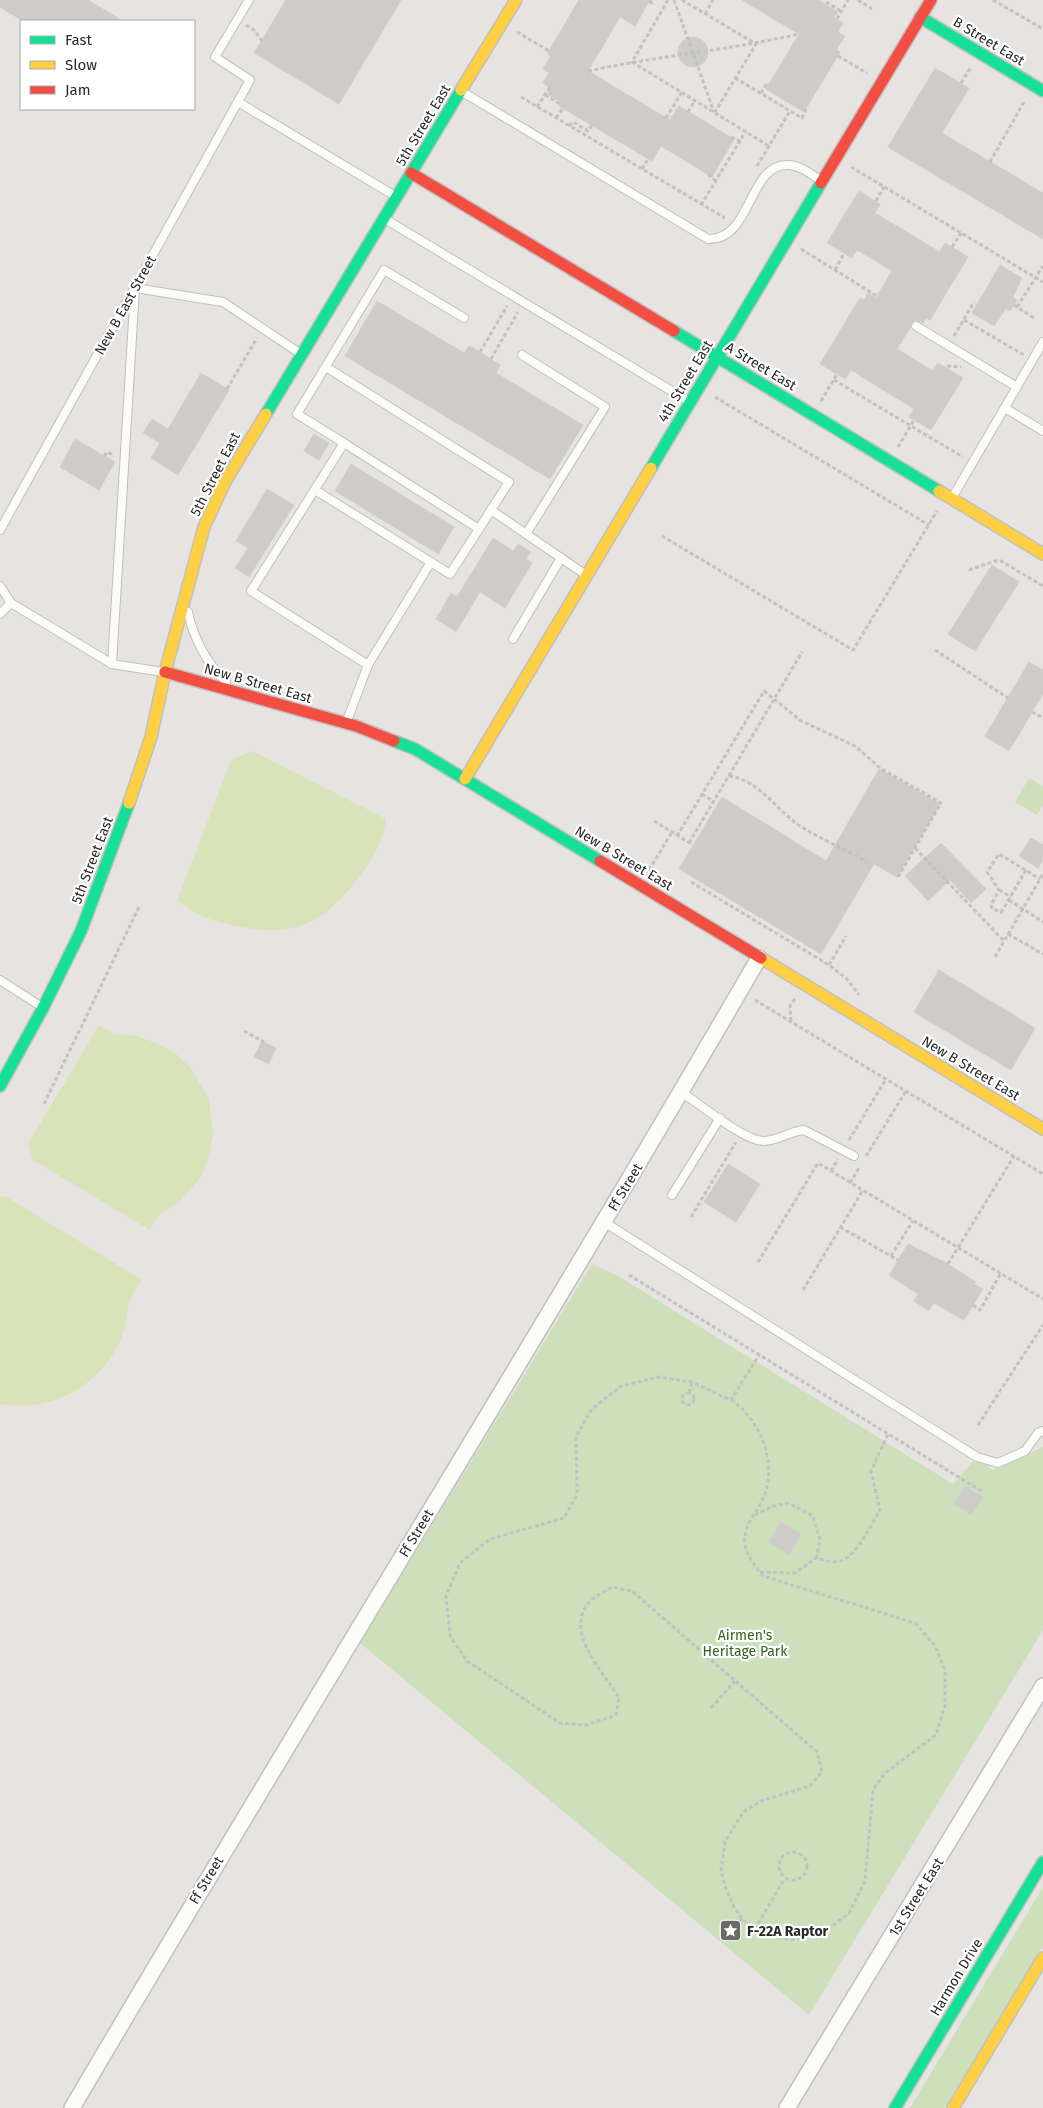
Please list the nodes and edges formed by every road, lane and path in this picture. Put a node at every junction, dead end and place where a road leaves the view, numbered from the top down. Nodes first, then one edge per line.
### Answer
1 (248, 0) edge
2 (516, 0) edge
3 (668, 0) edge
4 (674, 0) edge
5 (682, 0) edge
6 (695, 0) edge
7 (713, 0) edge
8 (848, 0) edge
9 (858, 0) edge
10 (931, 0) edge
11 (993, 0) edge
12 (826, 2) dead end
13 (691, 6) junction
14 (872, 9) dead end
15 (841, 11) junction
16 (705, 14) junction
17 (920, 16) junction
18 (837, 19) dead end
19 (237, 20) junction
20 (502, 22) junction
21 (1043, 29) edge
22 (799, 34) dead end
23 (263, 42) dead end
24 (756, 44) junction
25 (549, 51) dead end
26 (693, 53) junction
27 (838, 56) dead end
28 (632, 62) junction
29 (973, 64) dead end
30 (588, 71) dead end
31 (735, 78) junction
32 (882, 82) junction
33 (962, 83) dead end
34 (550, 87) dead end
35 (768, 87) dead end
36 (461, 91) junction
37 (1043, 91) edge
38 (682, 92) junction
39 (761, 93) junction
40 (545, 95) junction
41 (521, 97) dead end
42 (1027, 97) dead end
43 (695, 100) junction
44 (238, 102) junction
45 (560, 104) dead end
46 (537, 107) junction
47 (563, 108) dead end
48 (806, 109) dead end
49 (790, 111) junction
50 (688, 112) dead end
51 (714, 112) junction
52 (556, 118) junction
53 (666, 118) dead end
54 (592, 125) dead end
55 (570, 126) junction
56 (746, 131) junction
57 (731, 138) dead end
58 (740, 141) junction
59 (769, 146) junction
60 (836, 158) junction
61 (648, 159) dead end
62 (990, 162) dead end
63 (642, 170) junction
64 (754, 170) dead end
65 (411, 174) junction
66 (708, 174) dead end
67 (716, 181) junction
68 (822, 181) junction
69 (884, 187) junction
70 (397, 197) junction
71 (876, 201) dead end
72 (702, 205) junction
73 (730, 211) dead end
74 (384, 219) junction
75 (961, 233) junction
76 (786, 240) junction
77 (952, 247) dead end
78 (844, 253) dead end
79 (1043, 266) edge
80 (834, 270) junction
81 (1036, 277) junction
82 (1043, 282) edge
83 (134, 288) junction
84 (513, 296) junction
85 (877, 296) dead end
86 (524, 302) junction
87 (974, 302) dead end
88 (464, 318) dead end
89 (1034, 318) dead end
90 (964, 320) junction
91 (916, 326) dead end
92 (263, 329) junction
93 (1043, 342) edge
94 (949, 346) junction
95 (480, 352) dead end
96 (301, 354) junction
97 (522, 356) dead end
98 (717, 357) junction
99 (490, 359) dead end
100 (1032, 360) junction
101 (326, 367) junction
102 (837, 374) dead end
103 (834, 380) junction
104 (1017, 387) junction
105 (698, 388) junction
106 (226, 389) dead end
107 (690, 402) junction
108 (1004, 408) junction
109 (813, 415) junction
110 (914, 420) dead end
111 (911, 426) junction
112 (1043, 431) edge
113 (344, 442) junction
114 (890, 461) junction
115 (972, 462) junction
116 (315, 490) junction
117 (949, 497) junction
118 (491, 510) junction
119 (929, 525) junction
120 (479, 528) junction
121 (0, 530) edge
122 (526, 534) junction
123 (662, 536) dead end
124 (1043, 554) edge
125 (561, 558) junction
126 (431, 562) junction
127 (969, 570) dead end
128 (586, 575) junction
129 (0, 586) edge
130 (1043, 586) edge
131 (185, 598) junction
132 (11, 603) junction
133 (0, 614) edge
134 (514, 639) dead end
135 (934, 650) dead end
136 (802, 652) dead end
137 (112, 664) junction
138 (368, 666) junction
139 (165, 672) junction
140 (236, 692) junction
141 (775, 698) junction
142 (1008, 698) dead end
143 (1032, 712) dead end
144 (1043, 718) edge
145 (346, 723) junction
146 (729, 776) junction
147 (465, 778) junction
148 (702, 794) junction
149 (714, 802) junction
150 (654, 821) dead end
151 (672, 832) junction
152 (677, 836) junction
153 (916, 848) junction
154 (867, 862) dead end
155 (1026, 870) junction
156 (1043, 874) edge
157 (897, 879) dead end
158 (1040, 879) junction
159 (691, 882) dead end
160 (639, 885) junction
161 (999, 890) junction
162 (1010, 899) junction
163 (140, 905) dead end
164 (1023, 909) junction
165 (1043, 922) edge
166 (1008, 934) junction
167 (846, 936) dead end
168 (1004, 941) junction
169 (1043, 954) edge
170 (995, 957) dead end
171 (759, 958) junction
172 (829, 965) junction
173 (0, 980) edge
174 (804, 985) junction
175 (755, 1000) dead end
176 (862, 1001) dead end
177 (44, 1008) junction
178 (791, 1022) junction
179 (244, 1030) dead end
180 (264, 1042) dead end
181 (886, 1079) junction
182 (0, 1086) edge
183 (906, 1090) junction
184 (681, 1092) junction
185 (44, 1104) dead end
186 (720, 1118) junction
187 (1043, 1129) edge
188 (742, 1133) junction
189 (844, 1150) junction
190 (854, 1156) dead end
191 (1014, 1156) junction
192 (831, 1171) junction
193 (1043, 1174) edge
194 (850, 1183) junction
195 (862, 1190) junction
196 (672, 1195) dead end
197 (691, 1217) dead end
198 (913, 1221) junction
199 (604, 1222) junction
200 (840, 1227) junction
201 (958, 1247) junction
202 (891, 1256) junction
203 (898, 1260) dead end
204 (758, 1262) dead end
205 (948, 1264) dead end
206 (1001, 1273) junction
207 (629, 1275) dead end
208 (803, 1290) dead end
209 (1043, 1299) edge
210 (973, 1305) dead end
211 (1043, 1324) edge
212 (759, 1355) junction
213 (692, 1382) junction
214 (689, 1393) dead end
215 (730, 1400) junction
216 (978, 1425) dead end
217 (1043, 1431) edge
218 (888, 1434) junction
219 (983, 1492) dead end
220 (754, 1516) junction
221 (816, 1558) junction
222 (760, 1572) junction
223 (735, 1681) junction
224 (1043, 1686) edge
225 (711, 1708) dead end
226 (1043, 1862) edge
227 (785, 1878) junction
228 (742, 1919) junction
229 (735, 1927) dead end
230 (755, 1929) junction
231 (1043, 1958) edge
232 (72, 2108) edge
233 (787, 2108) edge
234 (895, 2108) edge
235 (953, 2108) edge

1 - 19 lane
2 - 20 street, 5th Street East
3 - 28 path
4 - 26 path
5 - 13 path
6 - 13 path
7 - 16 path
8 - 15 path
9 - 14 path
10 - 17 street, 4th Street East
11 - 21 path
12 - 15 path
13 - 16 path
15 - 18 path
16 - 24 path
17 - 32 street, 4th Street East
17 - 37 street, B Street East
19 - 23 path
19 - 44 lane, New B East Street
20 - 25 path
20 - 36 street, 5th Street East
22 - 24 path
24 - 26 path
24 - 31 path
26 - 28 path
26 - 51 path
27 - 32 path
28 - 30 path
28 - 38 path
29 - 33 path
31 - 39 path
31 - 51 path
32 - 60 street, 4th Street East
34 - 40 path
35 - 39 path
36 - 65 street, 5th Street East
36 - 68 lane
38 - 43 path
38 - 53 path
39 - 49 path
40 - 45 path
40 - 46 path
41 - 46 path
42 - 62 path
43 - 50 path
43 - 51 path
44 - 70 lane
44 - 83 lane, New B East Street
46 - 52 path
47 - 52 path
48 - 49 path
49 - 59 path
51 - 56 path
52 - 55 path
54 - 55 path
55 - 63 path
56 - 58 path
56 - 59 path
57 - 58 path
58 - 67 path
59 - 64 path
60 - 68 street, 4th Street East
60 - 69 path
61 - 63 path
63 - 72 path
65 - 70 street, 5th Street East
65 - 98 street, A Street East
66 - 67 path
67 - 72 path
68 - 76 street, 4th Street East
69 - 71 path
69 - 75 path
70 - 74 street, 5th Street East
72 - 73 path
74 - 84 lane
74 - 96 street, 5th Street East
75 - 77 path
75 - 81 path
76 - 80 path
76 - 98 street, 4th Street East
78 - 80 path
79 - 81 path
80 - 85 path
81 - 82 path
81 - 89 path
83 - 92 lane
83 - 121 lane, New B East Street
83 - 137 lane
84 - 86 lane
84 - 95 path
86 - 99 path
86 - 107 lane
87 - 90 path
88 - 101 lane
90 - 94 path
90 - 100 path
91 - 94 lane
92 - 96 lane
92 - 106 path
93 - 100 lane
94 - 104 lane
96 - 131 street, 5th Street East
97 - 122 lane
98 - 105 street, 4th Street East
98 - 109 street, A Street East
100 - 104 lane
101 - 113 lane
101 - 118 lane
102 - 103 path
103 - 109 path
103 - 111 path
104 - 108 lane
105 - 107 street, 4th Street East
105 - 119 path
107 - 128 street, 4th Street East
108 - 112 lane
108 - 115 lane
109 - 114 street, A Street East
110 - 111 path
111 - 114 path
111 - 115 path
113 - 116 lane
113 - 120 lane
114 - 117 street, A Street East
115 - 117 lane
116 - 126 lane
116 - 138 lane
117 - 119 path
117 - 124 street, A Street East
118 - 120 lane
118 - 122 lane
119 - 123 path
120 - 126 lane
122 - 125 lane
125 - 128 lane
125 - 134 lane
126 - 138 lane
127 - 130 path
128 - 147 street, 4th Street East
129 - 132 lane
131 - 139 street, 5th Street East
131 - 140 lane
132 - 133 lane
132 - 137 lane
135 - 142 path
136 - 141 path
137 - 139 lane
138 - 145 lane
139 - 140 street, New B Street East
139 - 177 street, 5th Street East
140 - 145 street, New B Street East
141 - 146 path
141 - 148 path
141 - 153 path
143 - 144 path
145 - 147 street, New B Street East
146 - 149 path
146 - 154 path
147 - 160 street, New B Street East
148 - 149 path
148 - 152 path
149 - 152 path
150 - 151 path
151 - 152 path
151 - 160 path
153 - 157 path
153 - 168 path
155 - 158 path
155 - 161 path
155 - 162 path
156 - 158 path
158 - 164 path
159 - 172 path
160 - 171 street, New B Street East
161 - 162 path
161 - 162 path
162 - 164 path
163 - 185 path
164 - 165 path
164 - 166 path
166 - 168 path
166 - 169 path
167 - 172 path
168 - 170 path
171 - 174 street, New B Street East
171 - 184 street, Ff Street
172 - 176 path
173 - 177 lane
174 - 178 path
174 - 187 street, New B Street East
175 - 178 path
177 - 182 street, 5th Street East
178 - 181 path
179 - 180 path
181 - 183 path
181 - 189 path
183 - 191 path
183 - 194 path
184 - 186 lane
184 - 199 street, Ff Street
186 - 188 lane
186 - 196 lane
188 - 189 lane
188 - 197 path
189 - 190 lane
189 - 192 path
191 - 193 path
191 - 201 path
192 - 194 path
192 - 204 path
194 - 195 path
195 - 198 path
195 - 200 path
198 - 201 path
198 - 202 path
199 - 217 lane
199 - 232 street, Ff Street
200 - 202 path
200 - 208 path
201 - 205 path
201 - 206 path
202 - 203 path
206 - 209 path
206 - 210 path
207 - 212 path
211 - 216 path
212 - 215 path
212 - 218 path
213 - 214 path
213 - 215 path
213 - 223 path
215 - 220 path
218 - 219 path
218 - 221 path
220 - 221 path
220 - 222 path
221 - 222 path
222 - 230 path
223 - 225 path
223 - 228 path
224 - 233 street, 1st Street East
226 - 234 street, Harmon Drive
227 - 227 path
227 - 230 path
228 - 229 path
228 - 230 path
231 - 235 street

